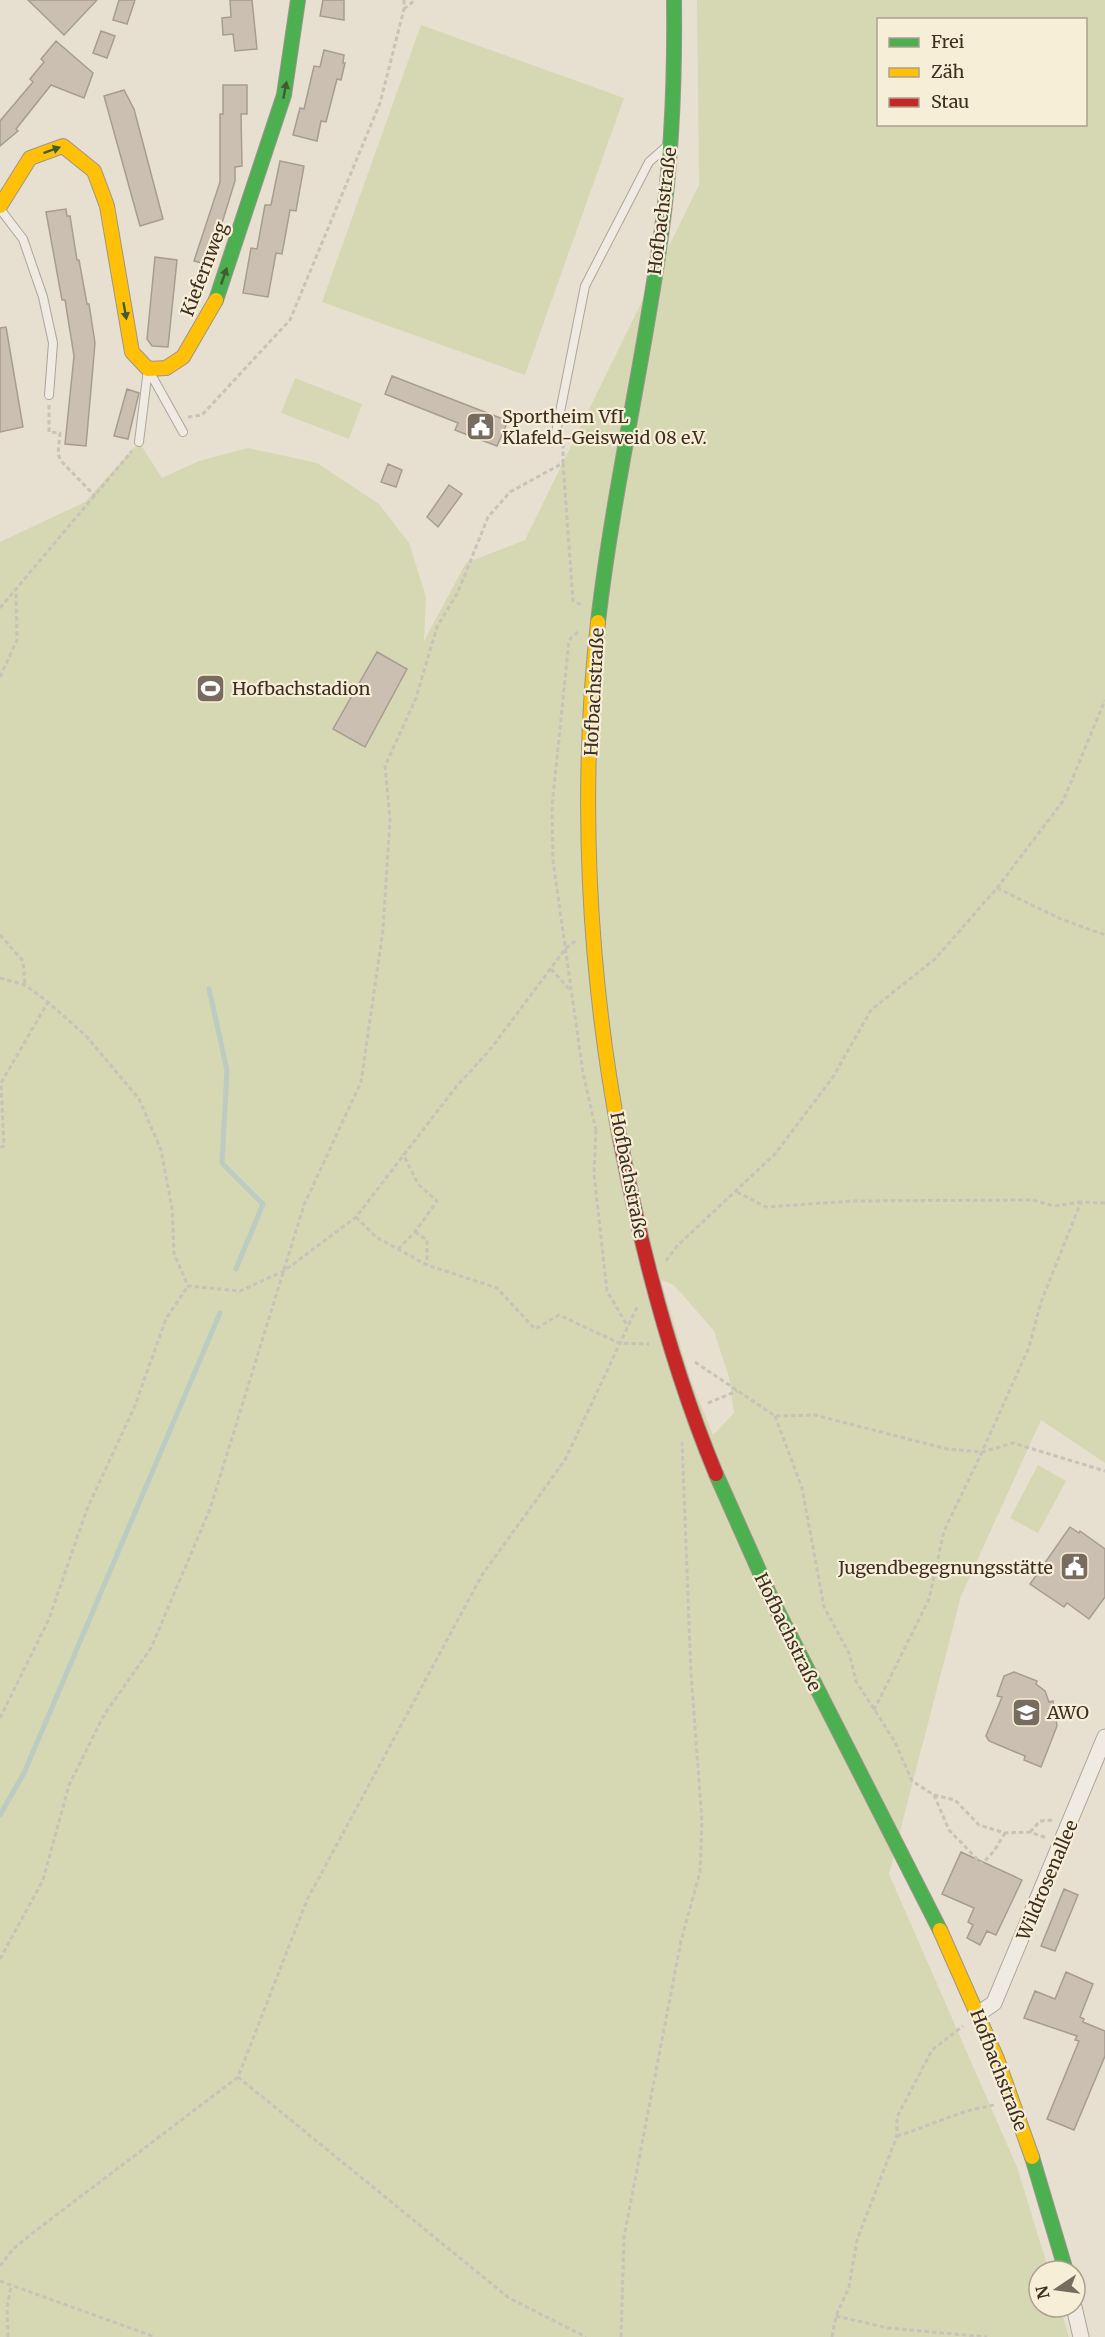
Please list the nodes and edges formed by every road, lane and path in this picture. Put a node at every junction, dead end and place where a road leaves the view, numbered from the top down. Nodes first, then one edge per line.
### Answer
1 (298, 0) edge
2 (404, 0) edge
3 (415, 0) edge
4 (674, 0) edge
5 (404, 9) junction
6 (671, 142) junction
7 (0, 207) edge
8 (148, 369) junction
9 (48, 394) joint
10 (176, 419) junction
11 (183, 432) dead end
12 (559, 432) joint
13 (139, 442) joint
14 (563, 463) junction
15 (95, 496) junction
16 (16, 588) junction
17 (0, 608) edge
18 (599, 612) junction
19 (0, 677) edge
20 (1105, 700) edge
21 (997, 888) junction
22 (0, 935) edge
23 (1105, 935) edge
24 (566, 948) junction
25 (550, 969) junction
26 (0, 978) edge
27 (25, 985) junction
28 (572, 992) junction
29 (48, 1002) junction
30 (596, 1130) junction
31 (619, 1131) junction
32 (0, 1148) edge
33 (403, 1154) junction
34 (737, 1191) junction
35 (1081, 1202) junction
36 (1105, 1203) edge
37 (356, 1217) junction
38 (415, 1232) junction
39 (398, 1249) junction
40 (427, 1265) junction
41 (284, 1271) junction
42 (651, 1279) junction
43 (188, 1286) junction
44 (627, 1325) junction
45 (619, 1343) junction
46 (692, 1409) junction
47 (776, 1416) junction
48 (683, 1438) dead end
49 (982, 1452) junction
50 (1105, 1471) edge
51 (874, 1710) junction
52 (0, 1718) edge
53 (1105, 1737) edge
54 (934, 1796) junction
55 (1072, 1820) junction
56 (1030, 1832) junction
57 (1005, 1833) junction
58 (1062, 1844) junction
59 (0, 1959) edge
60 (978, 2014) junction
61 (238, 2077) junction
62 (1014, 2103) junction
63 (897, 2136) junction
64 (1063, 2259) edge
65 (0, 2266) edge
66 (0, 2281) edge
67 (11, 2286) junction
68 (836, 2316) junction
69 (1077, 2319) edge
70 (8, 2337) edge
71 (155, 2337) edge
72 (586, 2337) edge
73 (621, 2337) edge
74 (832, 2337) edge
75 (987, 2337) edge
76 (1082, 2337) edge

8 -> 1 street, Kiefernweg
2 - 5 path
3 - 5 path
4 - 6 street, Hofbachstraße
5 - 10 path
6 - 12 lane
6 - 18 street, Hofbachstraße
7 -> 8 street
7 - 9 lane
8 - 10 lane
8 - 13 lane
9 - 15 path
10 - 11 lane
12 - 14 path
13 - 15 path
14 - 18 path
14 - 41 path
15 - 16 path
16 - 17 path
16 - 19 path
18 - 24 path
18 - 31 street, Hofbachstraße
20 - 21 path
21 - 23 path
21 - 34 path
22 - 27 path
24 - 25 path
24 - 28 path
25 - 28 path
25 - 33 path
26 - 27 path
27 - 29 path
28 - 30 path
29 - 32 path
29 - 43 path
30 - 31 path
30 - 44 path
31 - 42 street, Hofbachstraße
33 - 37 path
33 - 38 path
34 - 35 path
34 - 42 path
35 - 36 path
35 - 49 path
37 - 39 path
37 - 41 path
38 - 39 path
38 - 40 path
39 - 40 path
40 - 45 path
41 - 43 path
41 - 59 path
42 - 44 path
42 - 46 street, Hofbachstraße
43 - 52 path
44 - 45 path
45 - 61 path
46 - 47 path
46 - 60 street, Hofbachstraße
47 - 49 path
47 - 51 path
48 - 73 path
49 - 50 path
49 - 51 path
51 - 54 path
53 - 55 street, Wildrosenallee
54 - 57 path
54 - 57 path
55 - 56 path
55 - 58 street, Wildrosenallee
56 - 57 path
56 - 58 path
58 - 60 street, Wildrosenallee
60 - 62 street, Hofbachstraße
60 - 63 path
61 - 65 path
61 - 72 path
62 - 63 path
62 - 64 street, Hofbachstraße
63 - 68 path
66 - 67 path
67 - 70 path
67 - 71 path
68 - 74 path
68 - 75 path
69 - 76 street

